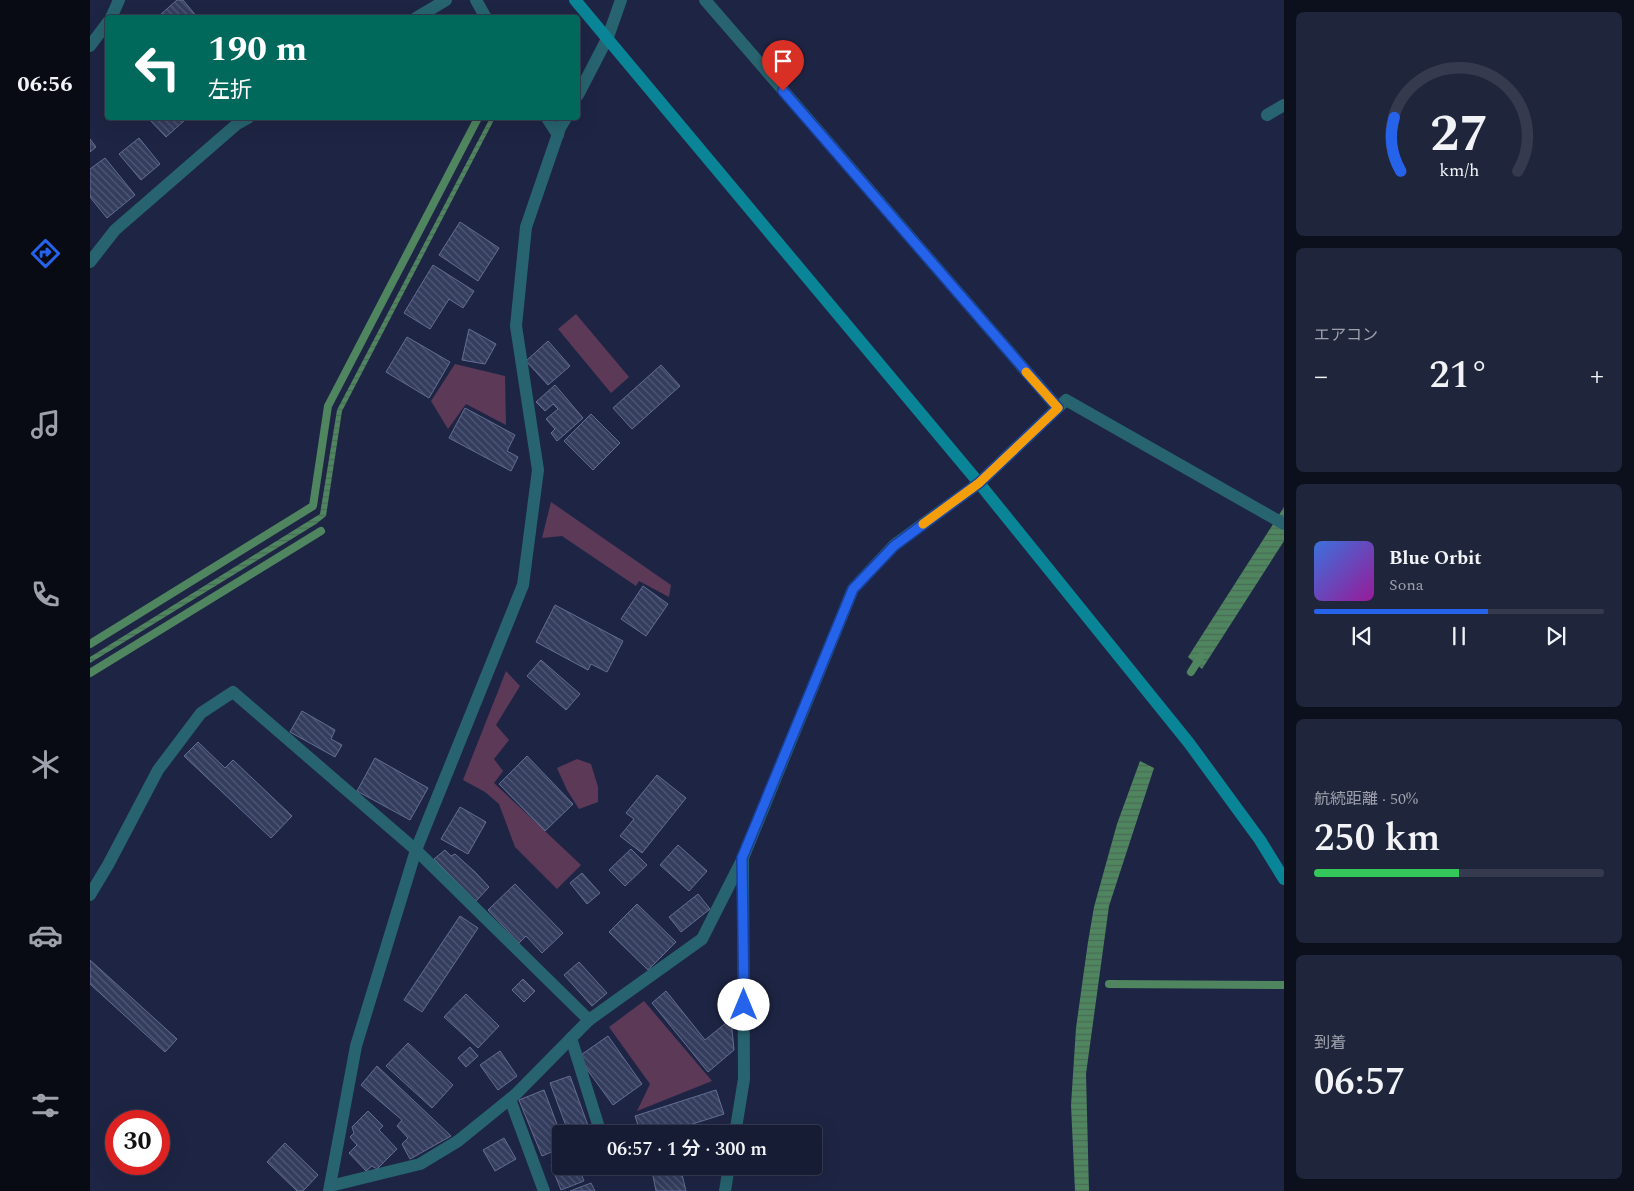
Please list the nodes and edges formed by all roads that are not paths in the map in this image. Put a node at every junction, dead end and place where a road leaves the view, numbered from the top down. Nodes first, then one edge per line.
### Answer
1 (119, 0) edge
2 (446, 0) edge
3 (476, 0) edge
4 (575, 0) edge
5 (621, 0) edge
6 (705, 0) edge
7 (112, 15) edge
8 (421, 15) edge
9 (484, 15) edge
10 (105, 26) edge
11 (608, 37) junction
12 (90, 46) edge
13 (580, 91) edge
14 (1284, 104) edge
15 (1267, 115) dead end
16 (244, 120) edge
17 (548, 120) edge
18 (565, 120) edge
19 (558, 135) junction
20 (90, 262) edge
21 (1058, 408) junction
22 (979, 483) junction
23 (1284, 524) edge
24 (416, 850) junction
25 (742, 858) junction
26 (1284, 879) edge
27 (90, 895) edge
28 (589, 1020) junction
29 (571, 1038) junction
30 (510, 1099) junction
31 (598, 1125) edge
32 (736, 1125) edge
33 (728, 1175) edge
34 (329, 1188) edge
35 (544, 1191) edge
36 (725, 1191) edge

1 - 7 street
2 - 8 street
3 - 9 street
4 - 11 street
5 - 11 street
6 - 21 street
10 - 12 street
11 - 13 street
11 - 22 street
14 - 15 street
16 - 20 street
17 - 19 street
18 - 19 street
19 - 24 street
21 - 22 street
21 - 23 street
22 - 25 street
22 - 26 street
24 - 27 street
24 - 28 street
24 - 34 street
25 - 28 street
25 - 32 street
28 - 29 street
29 - 30 street
29 - 31 street
30 - 34 street
30 - 35 street
33 - 36 street

